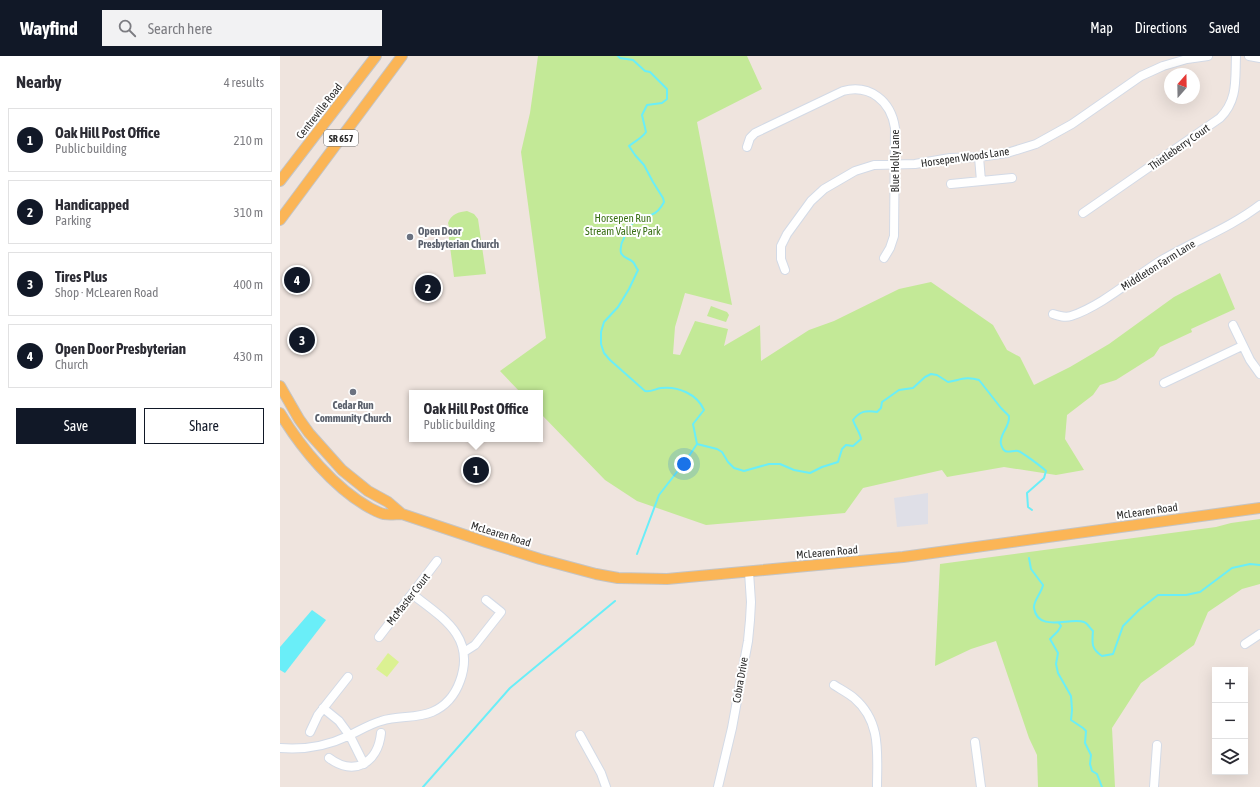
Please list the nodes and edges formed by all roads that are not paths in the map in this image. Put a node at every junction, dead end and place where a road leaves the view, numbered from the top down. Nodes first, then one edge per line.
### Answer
1 (376, 56) edge
2 (402, 56) edge
3 (1208, 56) edge
4 (1236, 56) edge
5 (1249, 56) edge
6 (1260, 58) edge
7 (746, 147) dead end
8 (979, 157) junction
9 (895, 165) junction
10 (1012, 178) dead end
11 (280, 181) edge
12 (980, 181) junction
13 (951, 184) dead end
14 (1260, 205) edge
15 (1083, 213) dead end
16 (280, 220) edge
17 (884, 258) dead end
18 (785, 270) dead end
19 (1053, 314) dead end
20 (1233, 325) dead end
21 (1242, 346) junction
22 (1260, 374) edge
23 (1164, 382) dead end
24 (280, 386) edge
25 (280, 413) edge
26 (1260, 508) edge
27 (402, 514) junction
28 (437, 561) dead end
29 (749, 572) junction
30 (412, 594) junction
31 (486, 600) dead end
32 (1260, 634) edge
33 (379, 637) dead end
34 (1245, 644) dead end
35 (464, 652) junction
36 (348, 677) dead end
37 (834, 685) dead end
38 (323, 708) junction
39 (310, 732) dead end
40 (381, 733) dead end
41 (580, 735) dead end
42 (350, 736) junction
43 (975, 742) dead end
44 (1157, 744) dead end
45 (280, 748) edge
46 (329, 758) dead end
47 (364, 764) junction
48 (606, 787) edge
49 (718, 787) edge
50 (877, 787) edge
51 (981, 787) edge
52 (1154, 787) edge

1 - 11 main road, Centreville Road / SR 657
2 - 16 main road, SR 657
3 - 8 street, Horsepen Woods Lane
4 - 15 street, Thistleberry Court
5 - 6 street
7 - 9 street, Blue Holly Lane
8 - 9 street, Horsepen Woods Lane
8 - 12 street
9 - 17 street, Blue Holly Lane
9 - 18 street, Horsepen Woods Lane
10 - 12 street
12 - 13 street
14 - 19 street, Middleton Farm Lane
20 - 21 street
21 - 22 street
21 - 23 street
24 - 27 main road, McLearen Road
25 - 27 main road, McLearen Road
26 - 29 main road, McLearen Road
27 - 29 main road, McLearen Road
28 - 30 street, McMaster Court
29 - 49 street, Cobra Drive
30 - 33 street, McMaster Court
30 - 35 street
31 - 35 street
32 - 34 street
35 - 42 street
36 - 38 street
37 - 50 street
38 - 39 street
38 - 42 street
40 - 47 street
41 - 48 street
42 - 45 street
42 - 47 street
43 - 51 street
44 - 52 street
46 - 47 street

